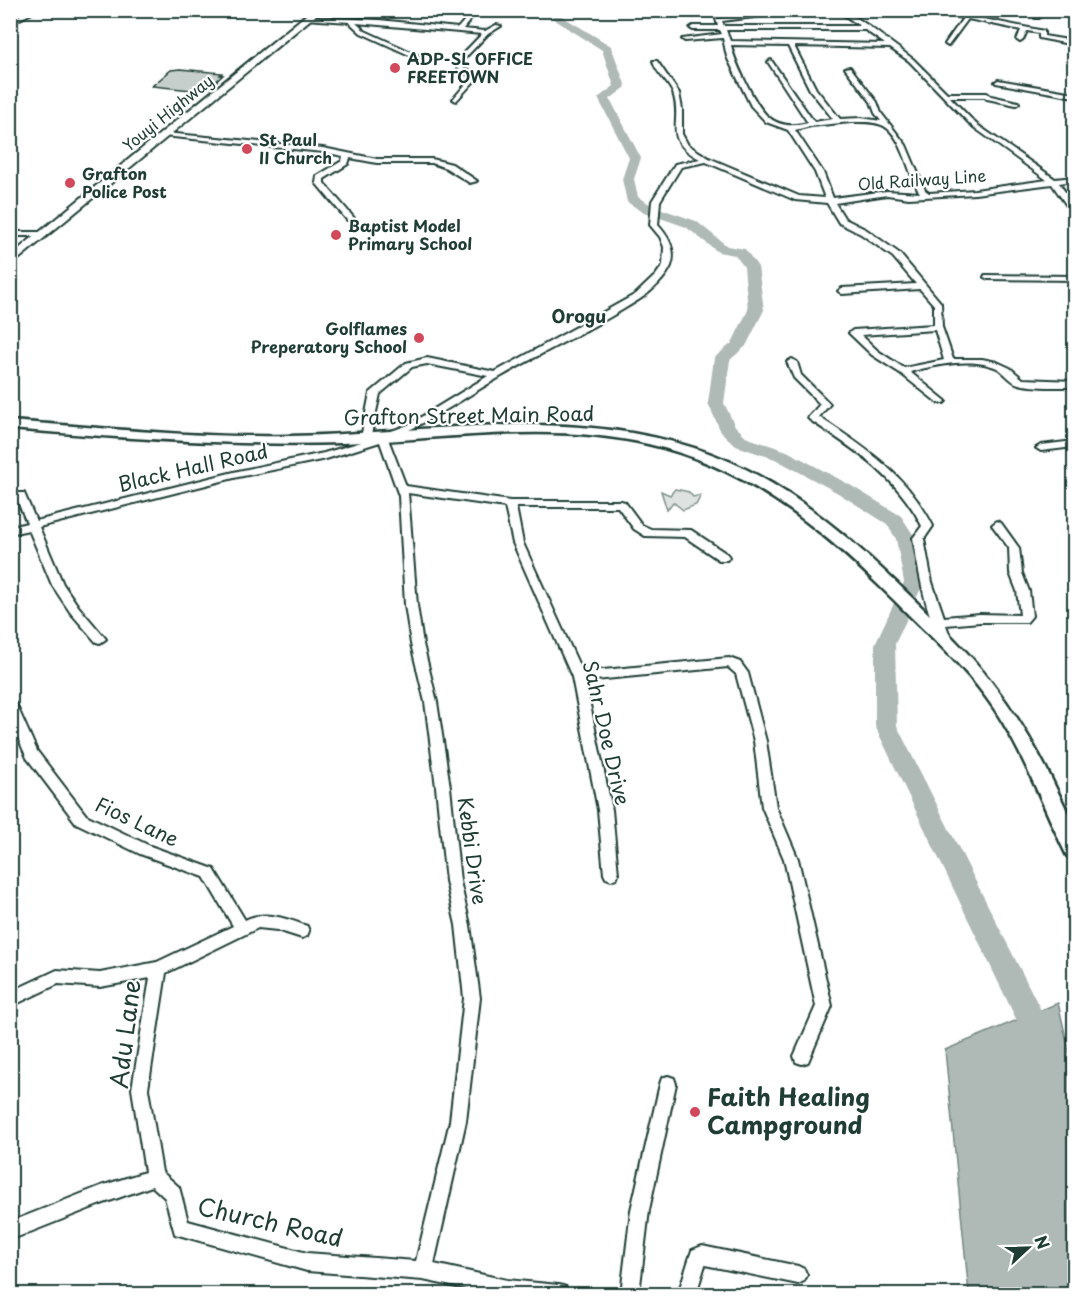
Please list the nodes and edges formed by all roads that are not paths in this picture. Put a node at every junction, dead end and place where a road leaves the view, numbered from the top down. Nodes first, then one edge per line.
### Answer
1 (36, 10) edge
2 (292, 10) edge
3 (340, 10) edge
4 (811, 10) edge
5 (826, 10) edge
6 (928, 10) edge
7 (1046, 10) edge
8 (841, 11) edge
9 (313, 15) edge
10 (470, 16) dead end
11 (428, 17) dead end
12 (1037, 17) dead end
13 (380, 18) dead end
14 (966, 18) junction
15 (351, 21) junction
16 (10, 22) edge
17 (498, 26) dead end
18 (418, 27) junction
19 (693, 28) dead end
20 (723, 28) junction
21 (868, 28) junction
22 (1025, 28) junction
23 (459, 31) junction
24 (486, 33) junction
25 (685, 39) dead end
26 (727, 39) junction
27 (1020, 40) dead end
28 (1074, 43) edge
29 (948, 44) dead end
30 (791, 45) junction
31 (891, 46) junction
32 (418, 57) dead end
33 (654, 62) dead end
34 (771, 62) dead end
35 (848, 68) dead end
36 (998, 82) dead end
37 (946, 95) junction
38 (1074, 95) edge
39 (456, 99) dead end
40 (1016, 103) dead end
41 (839, 122) junction
42 (812, 124) junction
43 (889, 126) junction
44 (790, 128) junction
45 (165, 135) junction
46 (346, 154) junction
47 (707, 160) junction
48 (1074, 179) edge
49 (473, 181) dead end
50 (1054, 182) junction
51 (927, 195) junction
52 (830, 201) junction
53 (1073, 206) edge
54 (350, 218) dead end
55 (10, 234) edge
56 (43, 234) junction
57 (10, 262) edge
58 (988, 277) dead end
59 (1074, 278) edge
60 (923, 286) junction
61 (842, 291) dead end
62 (938, 327) junction
63 (949, 361) junction
64 (792, 362) dead end
65 (903, 371) junction
66 (496, 375) junction
67 (1074, 384) edge
68 (941, 401) dead end
69 (10, 425) edge
70 (366, 438) junction
71 (383, 438) junction
72 (1074, 444) edge
73 (1041, 448) dead end
74 (401, 489) junction
75 (20, 495) dead end
76 (510, 504) junction
77 (32, 525) junction
78 (996, 525) dead end
79 (10, 531) edge
80 (723, 557) dead end
81 (934, 623) junction
82 (100, 639) dead end
83 (578, 677) junction
84 (10, 704) edge
85 (1074, 849) edge
86 (611, 874) dead end
87 (242, 928) junction
88 (302, 931) dead end
89 (159, 969) junction
90 (10, 1000) edge
91 (802, 1056) dead end
92 (668, 1084) dead end
93 (154, 1177) junction
94 (10, 1230) edge
95 (423, 1271) junction
96 (798, 1275) dead end
97 (559, 1294) edge
98 (630, 1294) edge
99 (687, 1294) edge

1 - 16 street
2 - 9 street
3 - 13 street
4 - 20 street
5 - 8 street
6 - 14 street
7 - 12 street
8 - 21 street
9 - 15 street
9 - 45 main road, Youyi Highway
10 - 23 street
11 - 18 street
14 - 22 street
14 - 29 street
15 - 18 street
15 - 32 street
17 - 24 street
18 - 23 street
19 - 20 street
20 - 21 street
20 - 26 street
21 - 31 street
22 - 27 street
22 - 28 street
23 - 24 street
24 - 39 street
25 - 26 street
26 - 30 street
26 - 44 street
30 - 31 street
30 - 41 street
31 - 37 street
33 - 47 street, Old Railway Line
34 - 42 street
35 - 43 street
36 - 38 street
37 - 40 street
37 - 50 street
41 - 42 street
41 - 43 street
42 - 44 street
43 - 51 street
44 - 52 street
45 - 46 street
45 - 56 main road, Youyi Highway
46 - 49 street
46 - 54 street
47 - 52 street, Old Railway Line
47 - 66 street, Black Hall Road
48 - 50 street, Old Railway Line
50 - 51 street, Old Railway Line
50 - 53 street
51 - 52 street, Old Railway Line
52 - 60 street
55 - 56 street
56 - 57 main road, Youyi Highway
58 - 59 street
60 - 61 street
60 - 62 street
62 - 63 street
62 - 65 street
63 - 65 street
63 - 67 street
64 - 81 street
65 - 68 street
66 - 70 street
66 - 71 street, Black Hall Road
69 - 70 street, Grafton Street Main Road
70 - 71 street, Grafton Street Main Road
71 - 74 street, Kebbi Drive
71 - 77 street, Black Hall Road
71 - 81 street, Grafton Street Main Road
72 - 73 street
74 - 76 street
74 - 95 street, Kebbi Drive
75 - 77 street
76 - 80 street
76 - 83 street, Sahr Doe Drive
77 - 79 street, Black Hall Road
77 - 82 street
78 - 81 street
81 - 85 street, Grafton Street Main Road
83 - 86 street, Sahr Doe Drive
83 - 91 street
84 - 87 street, Fios Lane
87 - 88 street
87 - 89 street
89 - 90 street
89 - 93 street, Adu Lane
92 - 98 street
93 - 94 street
93 - 95 street, Church Road
95 - 97 street, Church Road
96 - 99 street

